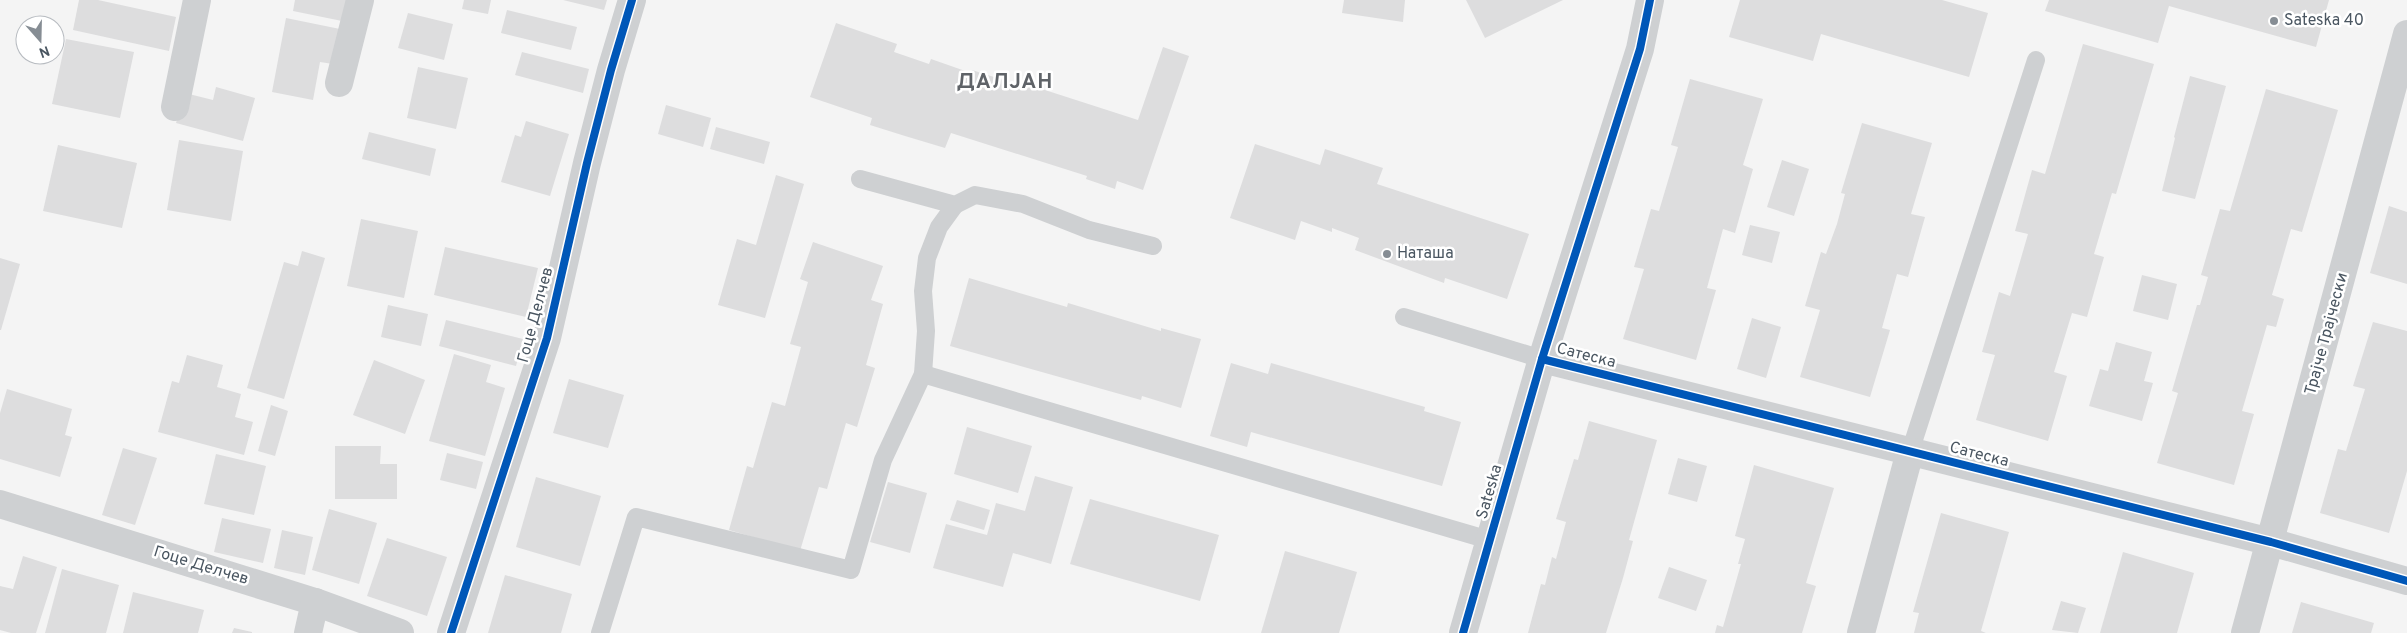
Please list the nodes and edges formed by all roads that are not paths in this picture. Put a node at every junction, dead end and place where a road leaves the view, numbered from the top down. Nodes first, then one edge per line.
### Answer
1 (197, 0) edge
2 (360, 0) edge
3 (632, 0) edge
4 (1650, 0) edge
5 (2407, 34) edge
6 (2036, 60) dead end
7 (339, 83) dead end
8 (175, 107) dead end
9 (860, 179) dead end
10 (955, 205) junction
11 (1153, 246) dead end
12 (1404, 317) dead end
13 (1542, 359) junction
14 (923, 374) junction
15 (1910, 452) junction
16 (0, 504) edge
17 (1489, 540) junction
18 (2271, 542) junction
19 (2407, 581) edge
20 (315, 602) junction
21 (308, 633) edge
22 (400, 633) edge
23 (450, 633) edge
24 (600, 633) edge
25 (1463, 633) edge
26 (1861, 633) edge
27 (2245, 633) edge

1 - 8 street
2 - 7 street
3 - 23 street, Гоце Делчев
4 - 13 street, Сатеска
5 - 18 street, Трајче Трајчески
6 - 15 lane
9 - 10 lane
10 - 11 lane
10 - 14 lane
12 - 13 lane, Сатеска
13 - 15 street, Сатеска
13 - 17 street, Сатеска
13 - 25 street, Sateska
14 - 17 lane
14 - 24 lane
15 - 18 street, Сатеска
15 - 26 street
16 - 20 street, Гоце Делчев
17 - 25 street, Сатеска
18 - 19 street, Сатеска
18 - 27 street, Трајче Трајчески
20 - 21 street
20 - 22 street, Гоце Делчев

